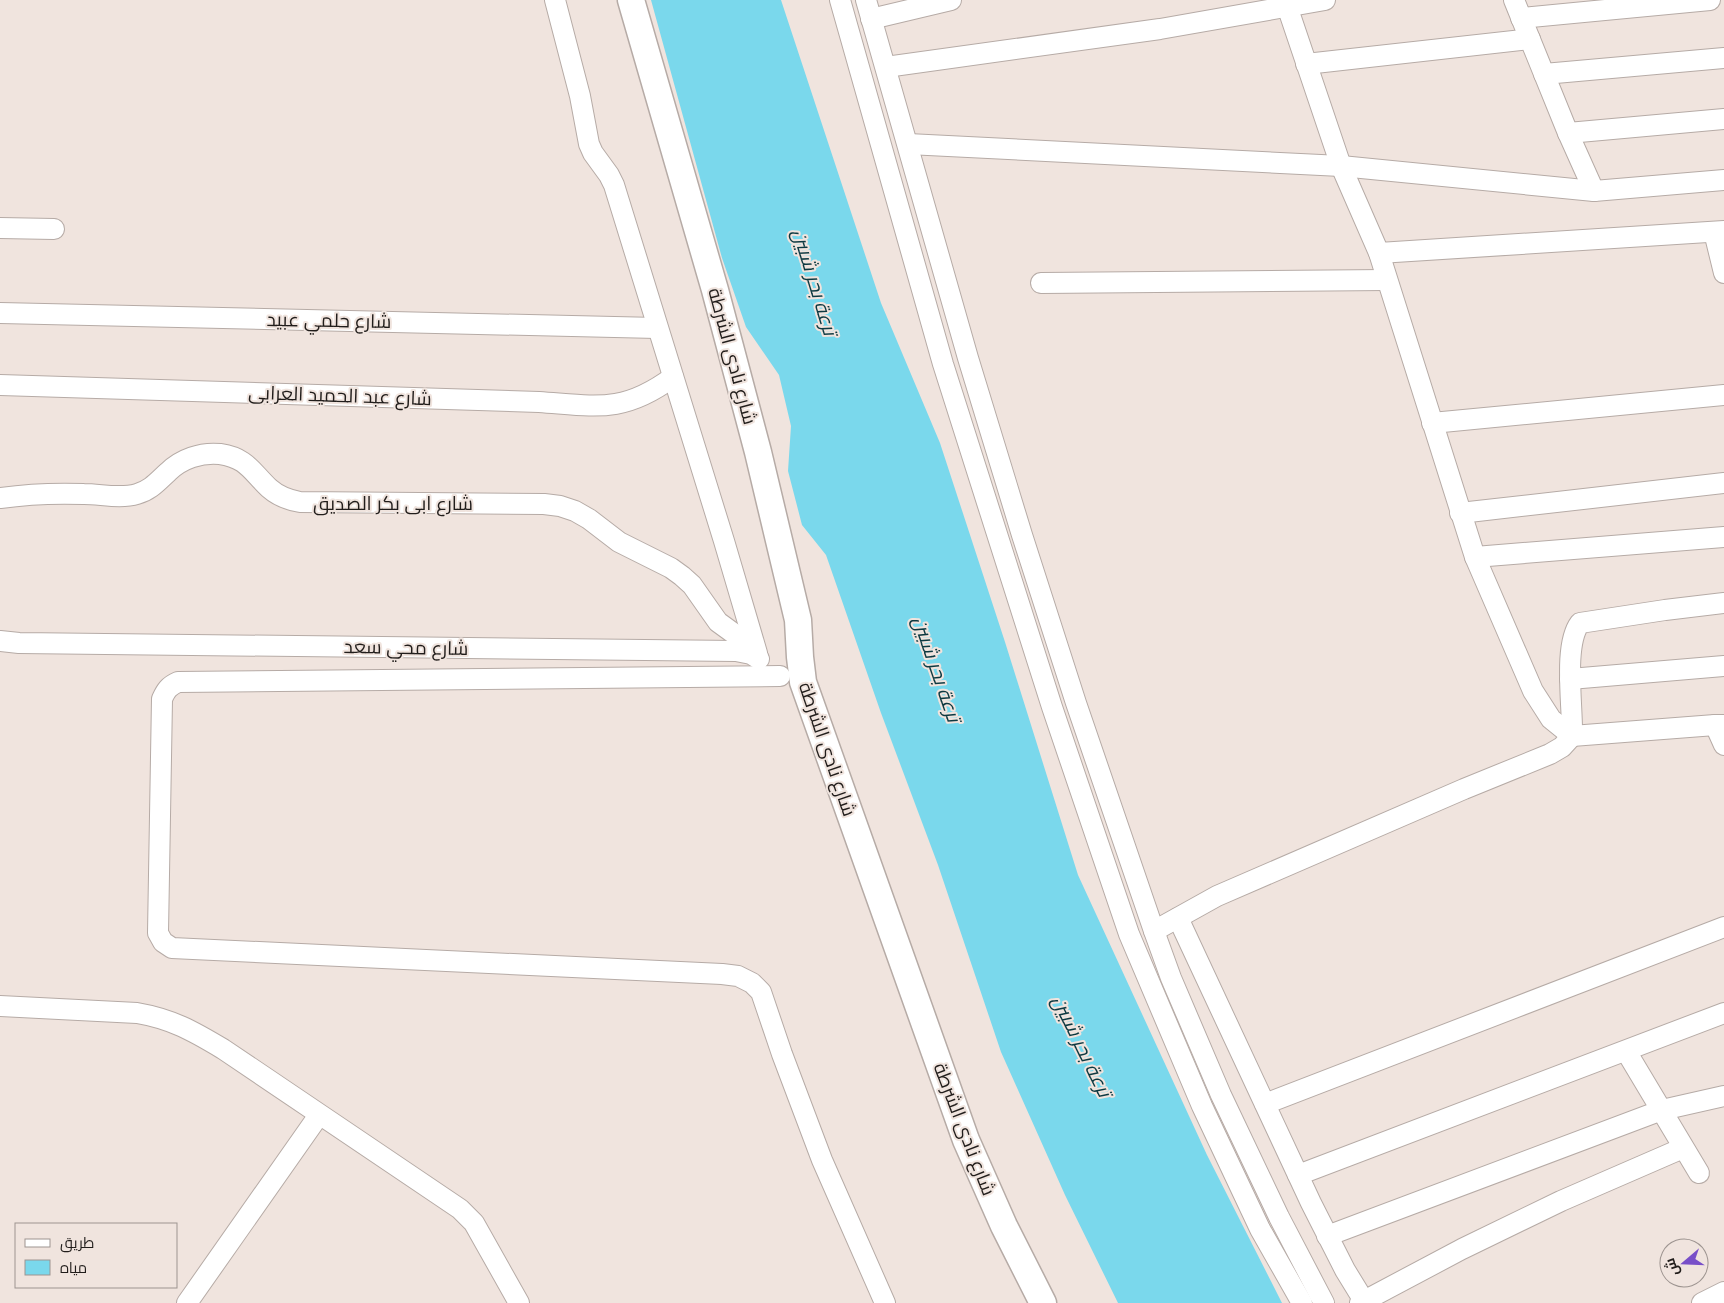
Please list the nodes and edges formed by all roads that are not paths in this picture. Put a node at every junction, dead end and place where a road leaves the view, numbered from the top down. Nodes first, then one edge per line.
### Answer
1 (555, 0) edge
2 (631, 0) edge
3 (840, 0) edge
4 (951, 0) edge
5 (1326, 0) edge
6 (1710, 0) edge
7 (1286, 3) edge
8 (1517, 9) edge
9 (868, 10) edge
10 (1530, 39) junction
11 (1724, 58) edge
12 (1306, 64) junction
13 (886, 67) junction
14 (1544, 74) junction
15 (1724, 119) edge
16 (1568, 133) junction
17 (908, 144) junction
18 (1341, 166) junction
19 (1724, 180) edge
20 (1594, 191) junction
21 (0, 228) edge
22 (54, 229) dead end
23 (1719, 231) edge
24 (1379, 253) junction
25 (1724, 273) edge
26 (1386, 280) junction
27 (1041, 284) dead end
28 (0, 313) edge
29 (657, 328) junction
30 (673, 377) junction
31 (0, 384) edge
32 (1724, 395) edge
33 (1432, 423) junction
34 (1724, 483) edge
35 (0, 498) edge
36 (1460, 513) junction
37 (1724, 537) edge
38 (1475, 557) junction
39 (1724, 603) edge
40 (0, 641) edge
41 (758, 658) junction
42 (1724, 666) edge
43 (792, 679) junction
44 (1570, 679) junction
45 (1719, 725) edge
46 (1572, 736) junction
47 (1724, 745) edge
48 (1178, 918) junction
49 (1724, 927) edge
50 (1154, 931) junction
51 (0, 1006) edge
52 (1724, 1013) edge
53 (1626, 1051) junction
54 (1724, 1096) edge
55 (1265, 1104) junction
56 (1662, 1110) junction
57 (320, 1114) junction
58 (1683, 1148) junction
59 (1699, 1173) dead end
60 (1298, 1176) junction
61 (1327, 1236) junction
62 (1724, 1292) edge
63 (1362, 1302) edge
64 (187, 1303) edge
65 (519, 1303) edge
66 (885, 1303) edge
67 (1043, 1303) edge
68 (1302, 1303) edge
69 (1324, 1303) edge
70 (1702, 1303) edge

1 - 29 street
2 - 43 main road, شارع نادى الشرطة
3 - 68 street
4 - 9 street
5 - 7 street
6 - 8 street
7 - 12 street
7 - 13 street
8 - 10 street
9 - 13 street
10 - 12 street
10 - 14 street
11 - 14 street
12 - 18 street
13 - 17 street
14 - 16 street
15 - 16 street
16 - 20 street
17 - 18 street
17 - 50 street
18 - 20 street
18 - 24 street
19 - 20 street
21 - 22 street
23 - 24 street
23 - 25 street
24 - 26 street
26 - 27 street
26 - 33 street
28 - 29 street, شارع حلمي عبيد
29 - 30 street
30 - 31 street, شارع عبد الحميد العرابى
30 - 41 street
32 - 33 street
33 - 36 street
34 - 36 street
35 - 41 street, شارع ابى بكر الصديق
36 - 38 street
37 - 38 street
38 - 46 street
39 - 44 street
40 - 41 street, شارع محي سعد
41 - 43 street, شارع محي سعد
42 - 44 street
43 - 66 street
43 - 67 main road, شارع نادى الشرطة
44 - 46 street
45 - 46 street
45 - 47 street
46 - 48 street
48 - 50 street
48 - 55 street
49 - 55 street
50 - 69 street
51 - 57 street
52 - 53 street
53 - 56 street
53 - 60 street
54 - 56 street
55 - 60 street
56 - 58 street
56 - 61 street
57 - 64 street
57 - 65 street
58 - 59 street
58 - 63 street
60 - 61 street
61 - 63 street
62 - 70 street

